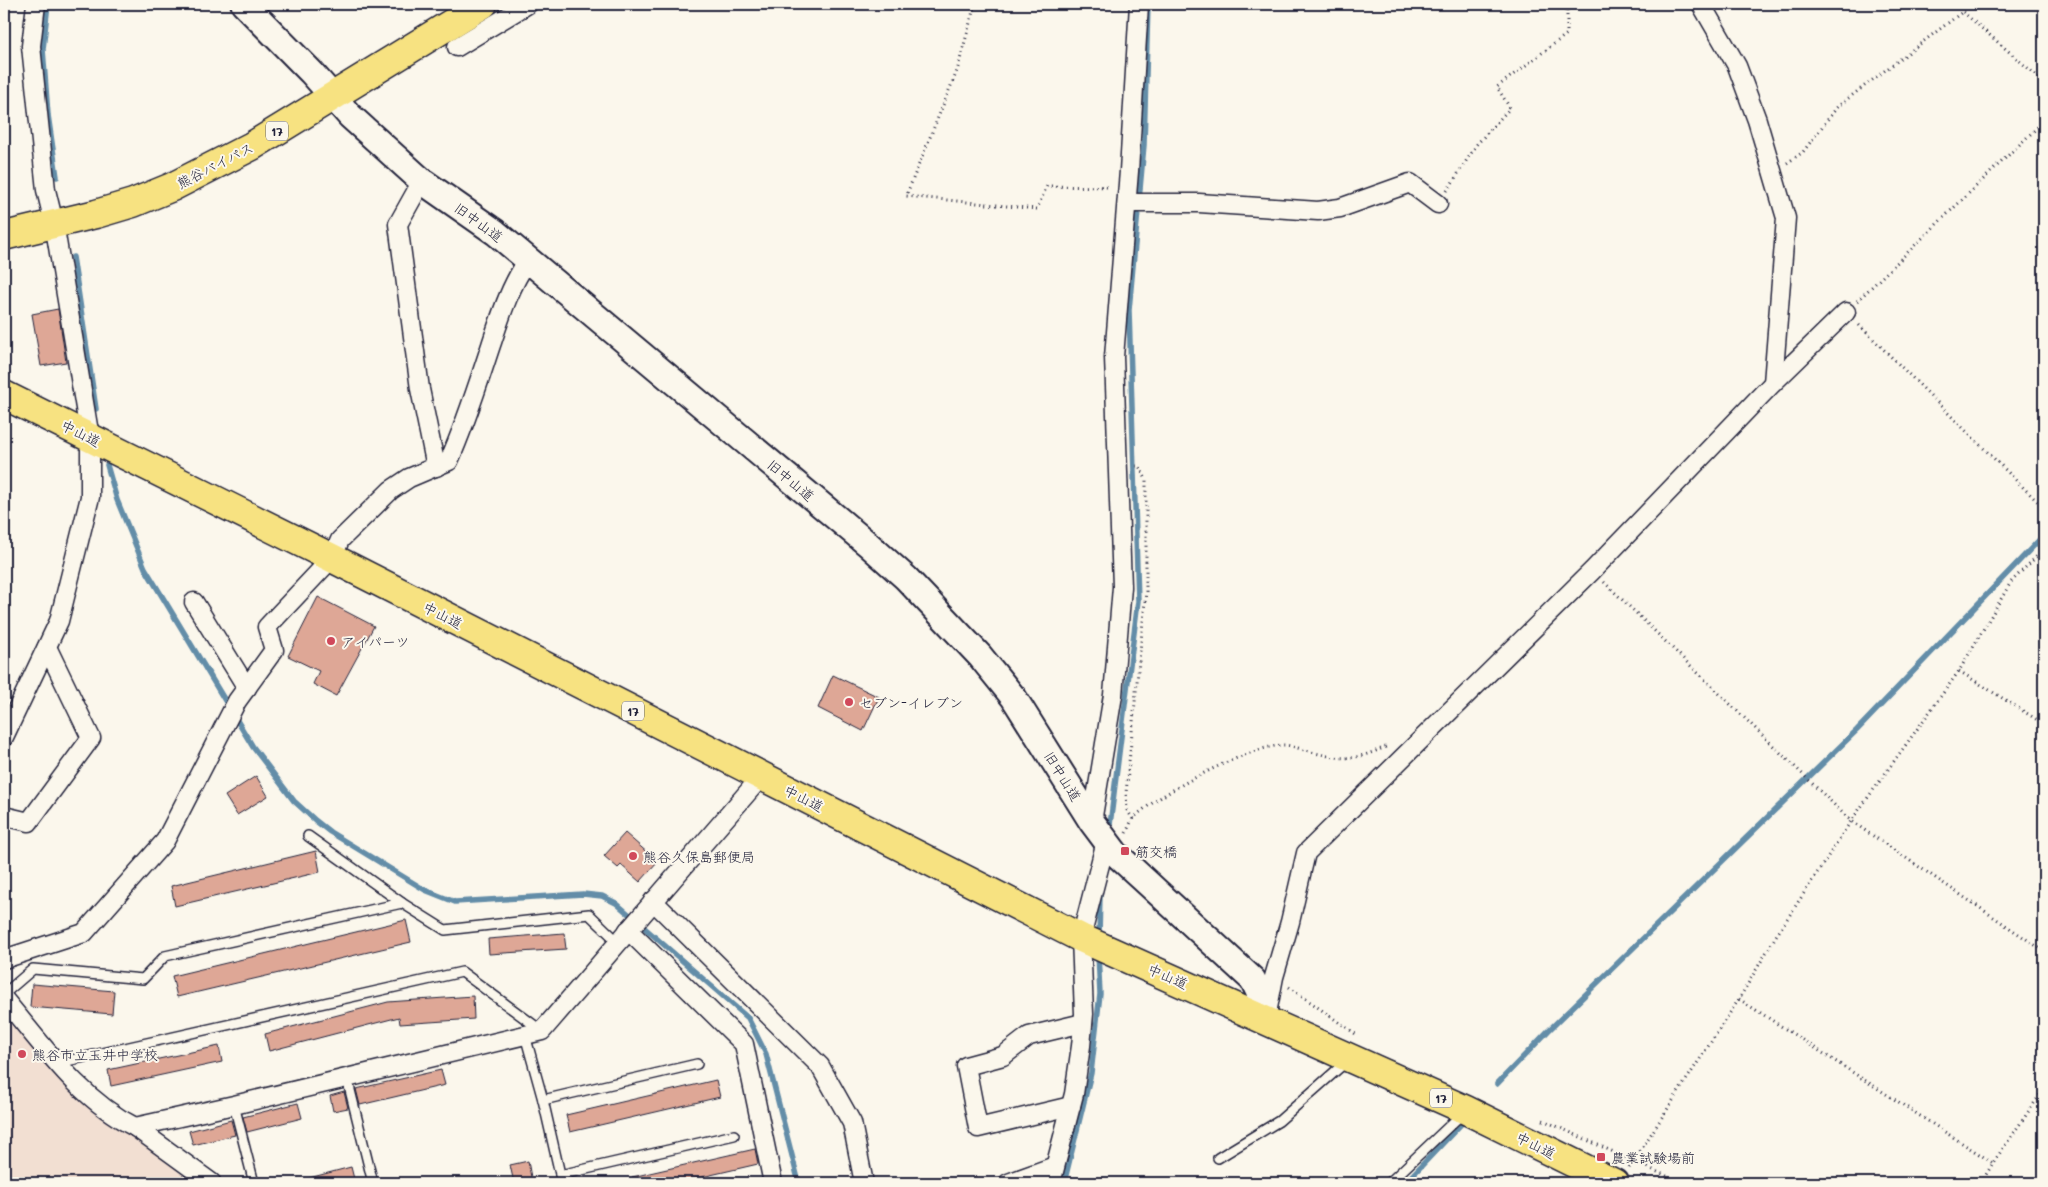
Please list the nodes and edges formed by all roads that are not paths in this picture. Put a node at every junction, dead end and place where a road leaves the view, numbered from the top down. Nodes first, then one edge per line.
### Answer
1 (36, 4) edge
2 (244, 4) edge
3 (484, 4) edge
4 (528, 4) edge
5 (1140, 4) edge
6 (1701, 4) edge
7 (457, 48) dead end
8 (333, 96) junction
9 (422, 181) junction
10 (1127, 195) junction
11 (1438, 204) road end
12 (54, 223) junction
13 (4, 224) edge
14 (4, 236) edge
15 (528, 260) junction
16 (1846, 312) road end
17 (1772, 382) junction
18 (4, 395) edge
19 (90, 438) junction
20 (436, 467) junction
21 (332, 558) junction
22 (194, 602) dead end
23 (47, 647) junction
24 (242, 695) junction
25 (4, 737) edge
26 (761, 777) junction
27 (4, 816) edge
28 (308, 836) dead end
29 (1105, 839) junction
30 (402, 902) junction
31 (648, 906) junction
32 (625, 934) junction
33 (1081, 938) junction
34 (4, 959) edge
35 (4, 994) edge
36 (4, 999) edge
37 (1266, 1019) junction
38 (1083, 1022) junction
39 (542, 1030) junction
40 (525, 1035) junction
41 (1351, 1057) junction
42 (58, 1063) junction
43 (697, 1064) dead end
44 (347, 1078) junction
45 (544, 1100) junction
46 (234, 1105) junction
47 (1071, 1106) junction
48 (1466, 1110) junction
49 (135, 1126) junction
50 (734, 1136) dead end
51 (1218, 1158) dead end
52 (1053, 1175) edge
53 (561, 1179) edge
54 (1608, 1180) edge
55 (212, 1183) edge
56 (254, 1183) edge
57 (374, 1183) edge
58 (773, 1183) edge
59 (864, 1183) edge
60 (1008, 1183) edge
61 (1389, 1183) edge

1 - 12 street
2 - 8 main road, 旧中山道
3 - 8 highway, 熊谷バイパス / 17
4 - 7 street
5 - 10 street
6 - 17 street
8 - 9 main road, 旧中山道
8 - 12 highway, 熊谷バイパス / 17
9 - 15 main road, 旧中山道
9 - 20 street
10 - 11 street
10 - 29 street
12 - 13 highway
12 - 14 highway, 熊谷バイパス / 17
12 - 19 street
15 - 20 street
15 - 29 main road, 旧中山道
16 - 17 street
17 - 37 street
18 - 19 highway, 中山道 / 17
19 - 21 highway, 中山道 / 17
19 - 23 street
20 - 21 street
21 - 24 street
21 - 26 highway, 中山道 / 17
22 - 24 street
23 - 25 street
23 - 27 street
24 - 34 street
26 - 31 street
26 - 33 highway, 中山道 / 17
28 - 30 lane
29 - 33 street
29 - 37 main road, 旧中山道
30 - 32 lane
30 - 35 lane
31 - 32 street
31 - 59 street
32 - 39 street
32 - 58 street
33 - 37 highway, 中山道 / 17
33 - 38 street
36 - 42 street
37 - 41 highway, 中山道 / 17
38 - 47 street
38 - 47 street
39 - 40 street
39 - 42 lane
40 - 44 street
40 - 45 lane
41 - 48 highway, 中山道 / 17
41 - 51 lane
42 - 49 street
43 - 45 lane
44 - 46 street
44 - 57 lane
45 - 53 lane
46 - 49 street
46 - 56 lane
47 - 52 street
48 - 54 highway, 中山道 / 17
48 - 61 lane
49 - 55 street
50 - 53 lane
52 - 60 street

